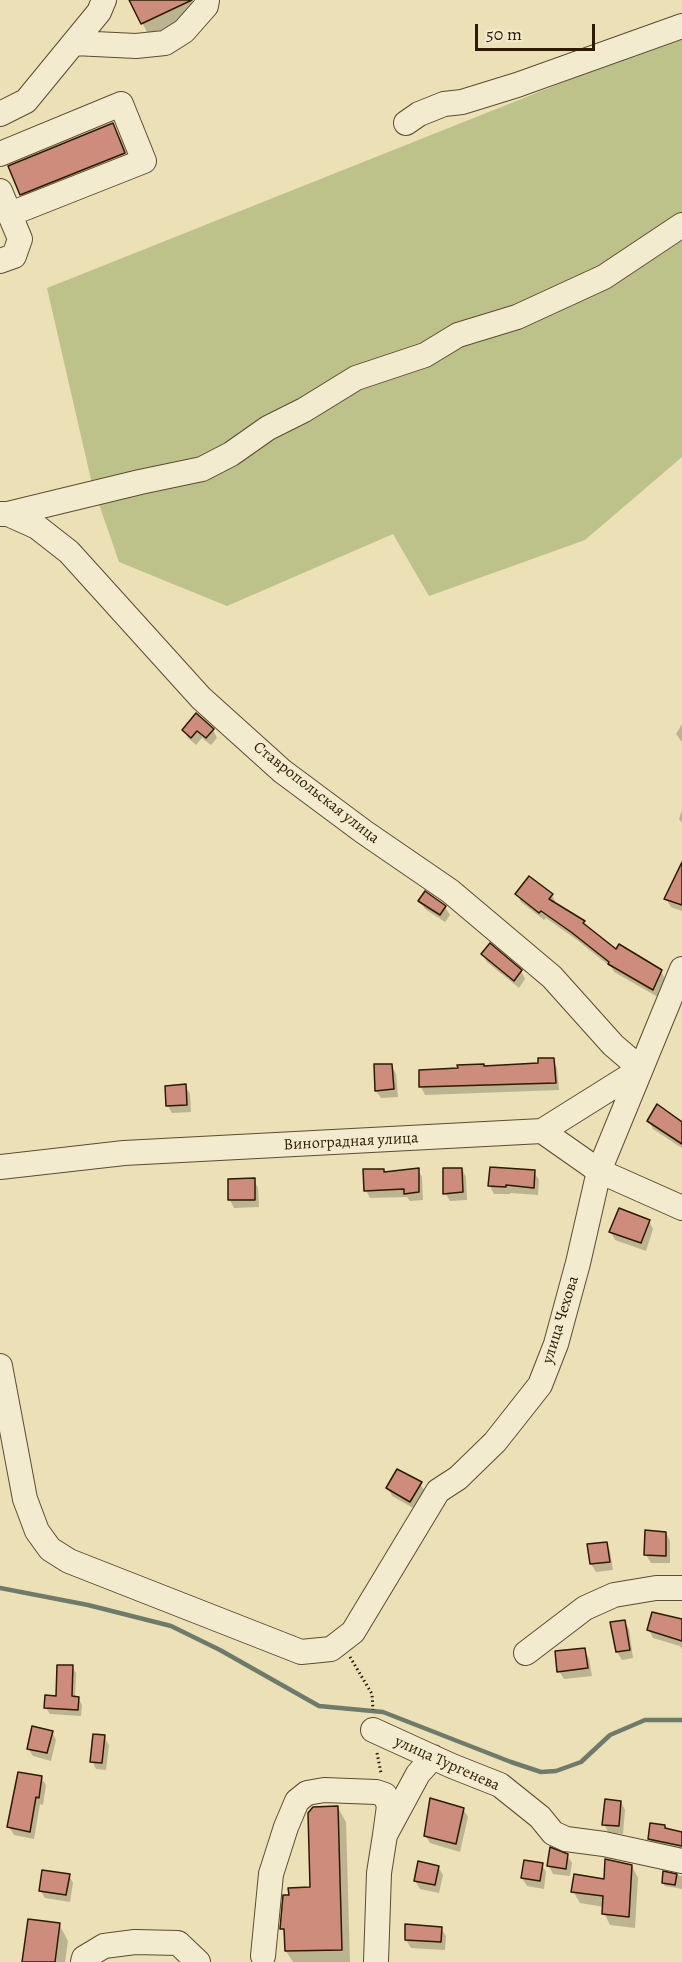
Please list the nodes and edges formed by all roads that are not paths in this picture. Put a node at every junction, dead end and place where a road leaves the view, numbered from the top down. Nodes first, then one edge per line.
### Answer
1 (104, 0) edge
2 (207, 0) edge
3 (682, 26) edge
4 (74, 43) junction
5 (0, 114) edge
6 (406, 123) dead end
7 (0, 154) edge
8 (0, 191) edge
9 (9, 214) junction
10 (682, 225) edge
11 (0, 261) edge
12 (4, 514) edge
13 (682, 969) edge
14 (641, 1069) junction
15 (542, 1131) junction
16 (0, 1167) edge
17 (599, 1171) junction
18 (682, 1208) edge
19 (0, 1366) edge
20 (682, 1588) edge
21 (526, 1653) dead end
22 (373, 1730) road end
23 (433, 1757) junction
24 (385, 1835) junction
25 (682, 1861) edge
26 (263, 1956) dead end
27 (83, 1962) edge
28 (198, 1962) edge
29 (376, 1962) edge

1 - 4 street
2 - 4 street
3 - 6 street
4 - 5 street
7 - 9 street
8 - 9 street
9 - 11 street
10 - 12 street
12 - 14 street, Ставропольская улица
13 - 14 street, улица Чехова
14 - 15 street
14 - 17 street, улица Чехова
15 - 16 street, Виноградная улица
15 - 17 street
17 - 18 street
17 - 19 street, улица Чехова
20 - 21 street
22 - 23 street, улица Тургенева
23 - 24 street
23 - 25 street, улица Тургенева
24 - 26 street
24 - 29 street
27 - 28 street

